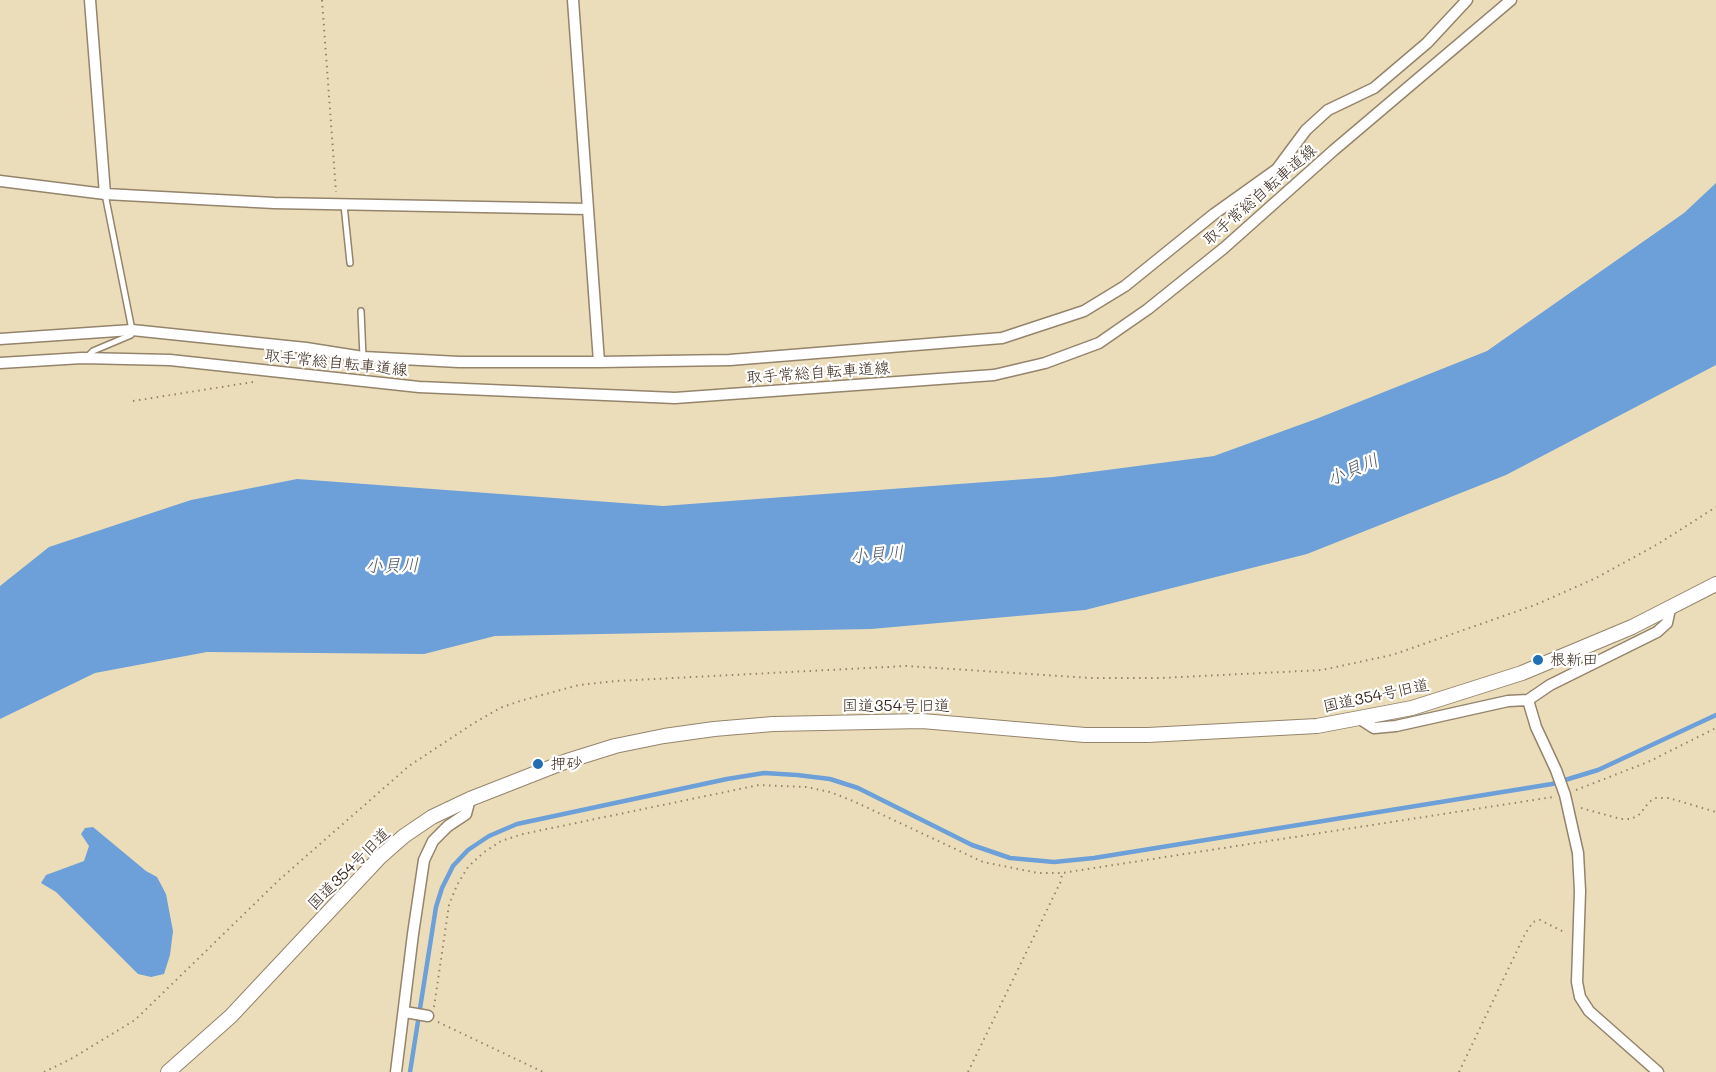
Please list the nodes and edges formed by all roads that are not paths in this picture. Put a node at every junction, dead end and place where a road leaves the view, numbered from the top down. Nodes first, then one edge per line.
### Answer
1 (90, 0) edge
2 (573, 0) edge
3 (1467, 0) edge
4 (1511, 0) edge
5 (0, 181) edge
6 (105, 194) junction
7 (340, 204) junction
8 (588, 209) junction
9 (350, 263) dead end
10 (361, 311) dead end
11 (132, 330) junction
12 (0, 339) edge
13 (363, 357) junction
14 (86, 358) junction
15 (599, 362) junction
16 (0, 363) edge
17 (1716, 584) edge
18 (1670, 609) junction
19 (1528, 700) junction
20 (1360, 719) junction
21 (470, 799) junction
22 (409, 1013) junction
23 (430, 1018) road end
24 (168, 1072) edge
25 (396, 1072) edge
26 (1658, 1072) edge

1 - 6 street
2 - 8 street
3 - 15 street
4 - 14 street, 取手常総自転車道線
5 - 6 street
6 - 7 street
6 - 11 lane
7 - 8 street
7 - 9 lane
8 - 15 street
10 - 13 lane
11 - 12 street
11 - 13 street
11 - 14 lane
13 - 15 street
14 - 16 street, 取手常総自転車道線
17 - 18 street, 国道354号旧道
18 - 19 street
18 - 20 street, 国道354号旧道
19 - 20 street
19 - 26 street
20 - 21 street, 国道354号旧道
21 - 22 street
21 - 24 street, 国道354号旧道
22 - 23 street
22 - 25 street

